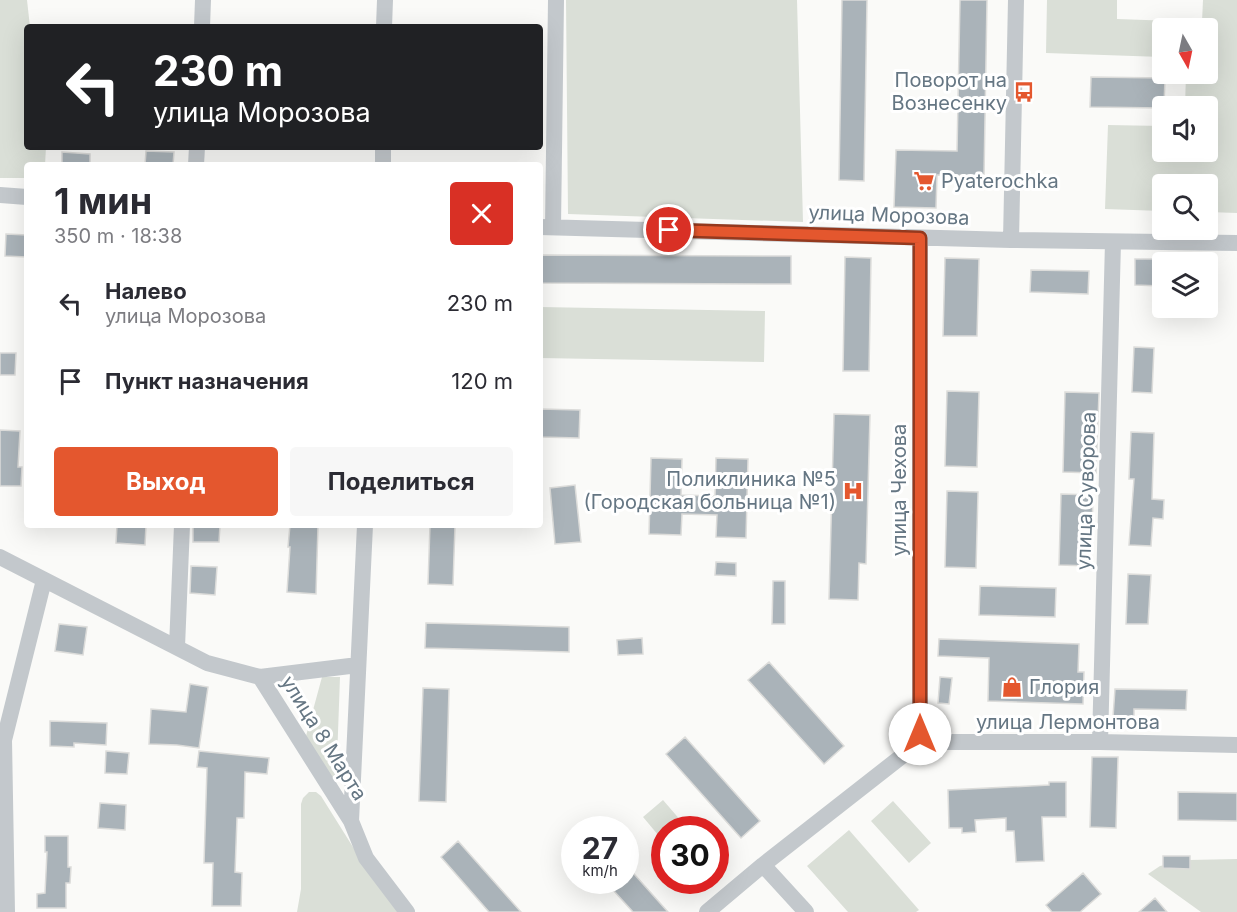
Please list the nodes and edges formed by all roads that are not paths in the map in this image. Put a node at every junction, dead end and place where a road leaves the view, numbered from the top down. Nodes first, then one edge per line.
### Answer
1 (203, 0) edge
2 (385, 0) edge
3 (556, 0) edge
4 (1016, 0) edge
5 (202, 24) edge
6 (384, 24) edge
7 (0, 195) edge
8 (24, 197) edge
9 (546, 227) edge
10 (920, 238) junction
11 (1011, 240) junction
12 (1113, 242) junction
13 (1237, 243) edge
14 (182, 528) edge
15 (366, 528) edge
16 (0, 557) edge
17 (44, 580) junction
18 (177, 647) junction
19 (358, 665) junction
20 (260, 677) junction
21 (920, 742) junction
22 (1100, 742) junction
23 (1237, 745) edge
24 (351, 821) junction
25 (763, 865) junction
26 (7, 912) edge
27 (407, 912) edge
28 (707, 912) edge
29 (806, 912) edge

1 - 5 street
2 - 6 street
3 - 9 street
4 - 11 street
7 - 8 street
9 - 10 street, улица Морозова
10 - 11 street, улица Морозова
10 - 21 street, улица Чехова
11 - 12 street, улица Морозова
12 - 13 street, улица Морозова
12 - 22 street, улица Суворова
14 - 18 street
15 - 19 street
16 - 17 street, улица 8 Марта
17 - 18 street, улица 8 Марта
17 - 26 street
18 - 20 street, улица 8 Марта
19 - 20 street
19 - 24 street
20 - 24 street, улица 8 Марта
21 - 22 street, улица Лермонтова
21 - 25 street
22 - 23 street, улица Лермонтова
24 - 27 street, улица 8 Марта
25 - 28 street
25 - 29 street

